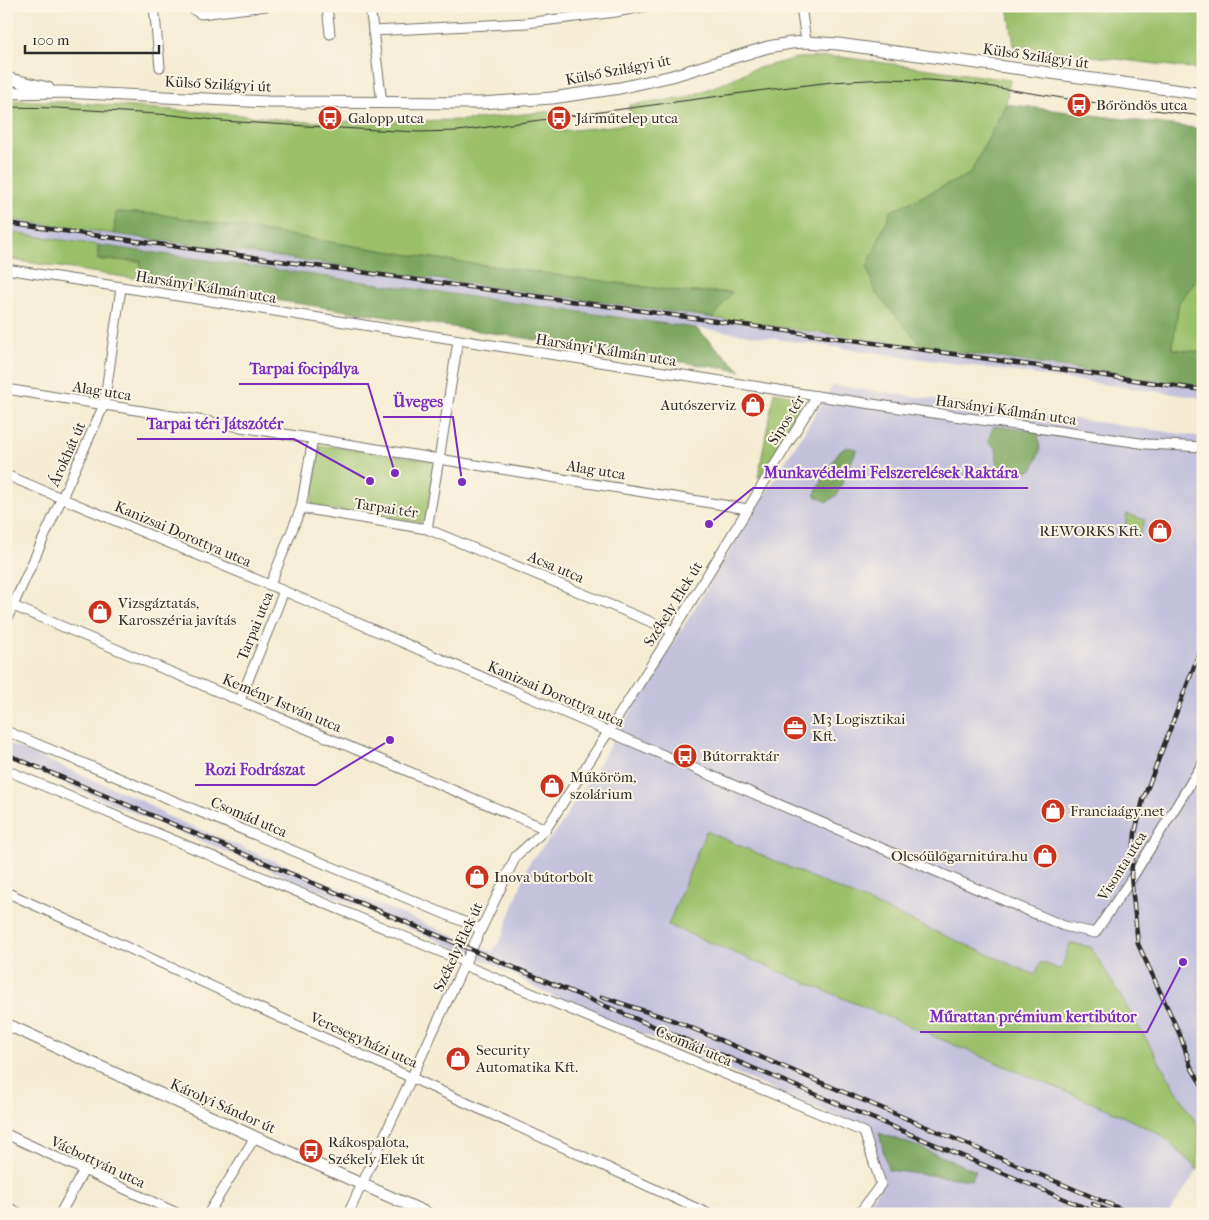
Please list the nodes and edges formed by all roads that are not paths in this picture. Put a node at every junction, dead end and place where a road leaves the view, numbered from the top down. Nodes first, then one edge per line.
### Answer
1 (154, 6) edge
2 (191, 6) edge
3 (266, 6) edge
4 (327, 6) edge
5 (370, 6) edge
6 (646, 6) edge
7 (801, 6) edge
8 (373, 31) junction
9 (330, 34) dead end
10 (806, 42) junction
11 (160, 67) dead end
12 (6, 78) edge
13 (62, 92) junction
14 (6, 93) edge
15 (1203, 94) edge
16 (382, 103) junction
17 (6, 269) edge
18 (121, 288) junction
19 (458, 341) junction
20 (6, 389) edge
21 (817, 396) junction
22 (104, 405) junction
23 (313, 438) junction
24 (1203, 447) edge
25 (439, 459) junction
26 (6, 475) edge
27 (62, 498) junction
28 (302, 508) junction
29 (748, 509) junction
30 (428, 529) junction
31 (270, 585) junction
32 (284, 590) junction
33 (10, 604) edge
34 (6, 621) edge
35 (673, 631) junction
36 (240, 700) junction
37 (6, 731) edge
38 (607, 731) junction
39 (1203, 763) edge
40 (6, 770) edge
41 (546, 829) junction
42 (6, 892) edge
43 (481, 929) junction
44 (1096, 933) joint
45 (464, 964) junction
46 (6, 1024) edge
47 (413, 1077) junction
48 (6, 1134) edge
49 (255, 1137) junction
50 (84, 1170) junction
51 (362, 1184) junction
52 (6, 1206) edge
53 (21, 1214) edge
54 (60, 1214) edge
55 (178, 1214) edge
56 (208, 1214) edge
57 (348, 1214) edge
58 (429, 1214) edge
59 (709, 1214) edge
60 (859, 1214) edge

1 - 11 street
2 - 3 street
4 - 9 street
5 - 8 street
6 - 8 street
7 - 10 street
8 - 16 street
10 - 15 street, Külső Szilágyi út
10 - 16 street, Külső Szilágyi út
12 - 13 street, Külső Szilágyi út
13 - 14 street, Külső Szilágyi út
13 - 16 street, Külső Szilágyi út
17 - 18 street, Harsányi Kálmán utca
18 - 19 street, Harsányi Kálmán utca
18 - 22 street, Árokhát út
19 - 21 street, Harsányi Kálmán utca
19 - 25 street, Tarpai tér
20 - 22 street, Alag utca
21 - 24 street, Harsányi Kálmán utca
21 - 29 street, Sipos tér
22 - 23 street, Alag utca
22 - 27 street, Árokhát út
23 - 25 street
23 - 28 street
25 - 29 street, Alag utca
25 - 30 street, Tarpai tér
26 - 27 street, Kanizsai Dorottya utca
27 - 31 street, Kanizsai Dorottya utca
27 - 33 street, Árokhát út
28 - 30 street, Tarpai tér
28 - 31 street, Tarpai utca
29 - 35 street, Székely Elek út
30 - 35 street, Acsa utca
31 - 32 street, Kanizsai Dorottya utca
32 - 36 street, Tarpai utca
32 - 38 street, Kanizsai Dorottya utca
33 - 34 street, Árokhát út
33 - 36 street, Kemény István utca
35 - 38 street, Székely Elek út
36 - 41 street, Kemény István utca
37 - 43 street, Csomád utca
38 - 41 street, Székely Elek út
38 - 44 street, Kanizsai Dorottya utca
39 - 44 street, Visonta utca
40 - 45 street, Csomád utca
41 - 43 street, Székely Elek út
42 - 47 street, Veresegyházi utca
43 - 45 street, Székely Elek út
45 - 47 street, Székely Elek út
45 - 60 street, Csomád utca
46 - 49 street, Károlyi Sándor út
47 - 51 street, Székely Elek út
47 - 59 street, Veresegyházi utca
48 - 50 street, Vácbottyán utca
49 - 51 street, Károlyi Sándor út
49 - 56 street
50 - 54 street
50 - 55 street, Vácbottyán utca
51 - 57 street, Székely Elek út
51 - 58 street, Károlyi Sándor út
52 - 53 street

